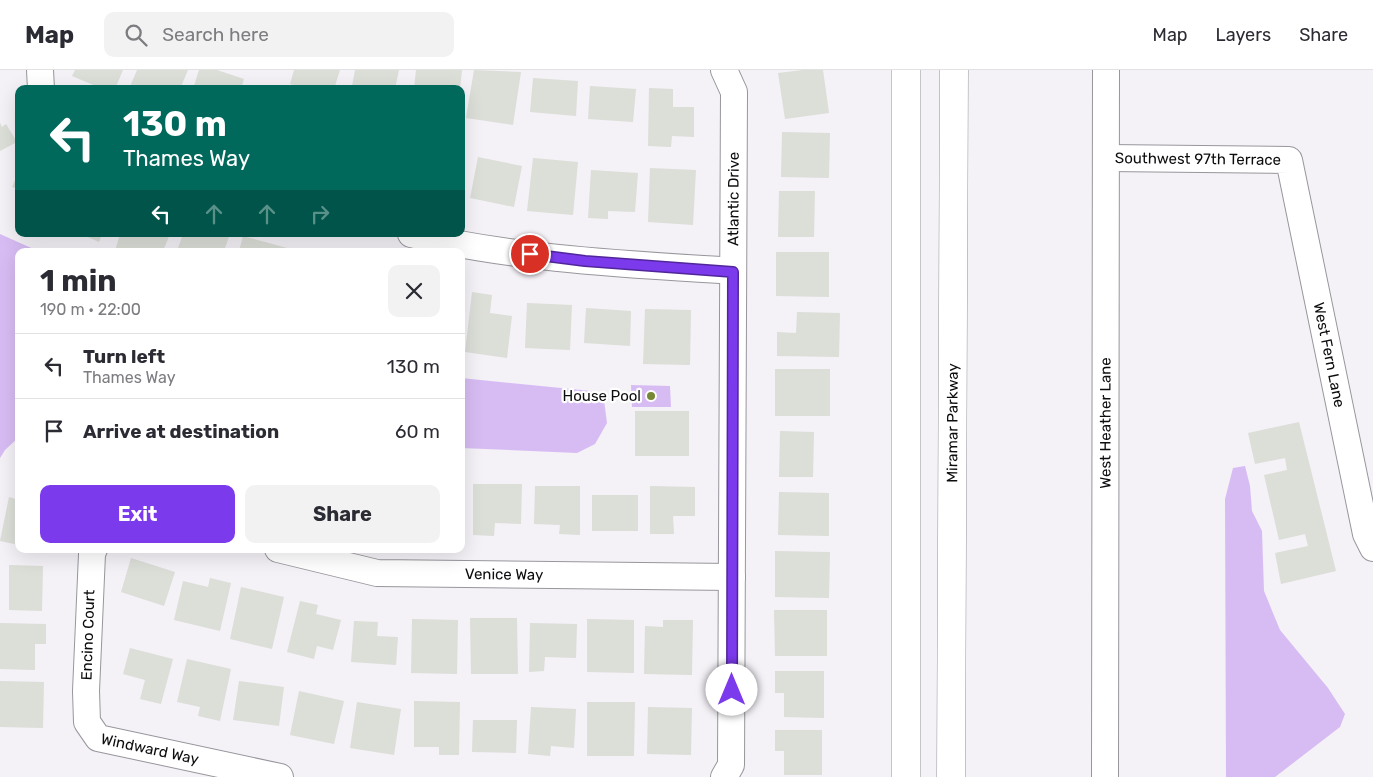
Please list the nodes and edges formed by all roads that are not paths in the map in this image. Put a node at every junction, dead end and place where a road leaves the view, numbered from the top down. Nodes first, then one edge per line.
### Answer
1 (40, 70) edge
2 (724, 70) edge
3 (906, 70) edge
4 (954, 70) edge
5 (1106, 70) edge
6 (41, 85) edge
7 (1107, 158) junction
8 (1289, 160) joint
9 (423, 237) edge
10 (733, 272) junction
11 (1373, 548) edge
12 (92, 553) edge
13 (294, 553) edge
14 (732, 577) junction
15 (87, 722) joint
16 (280, 777) edge
17 (724, 777) edge
18 (906, 777) edge
19 (951, 777) edge
20 (1105, 777) edge

1 - 6 street
2 - 10 street, Atlantic Drive
3 - 18 main road
4 - 19 main road, Miramar Parkway
5 - 7 street, West Heather Lane
7 - 8 street, Southwest 97th Terrace
7 - 20 street, West Heather Lane
8 - 11 street, West Fern Lane
9 - 10 street
10 - 14 street, Atlantic Drive
12 - 15 street, Encino Court
13 - 14 street, Venice Way
14 - 17 street, Atlantic Drive
15 - 16 street, Windward Way

